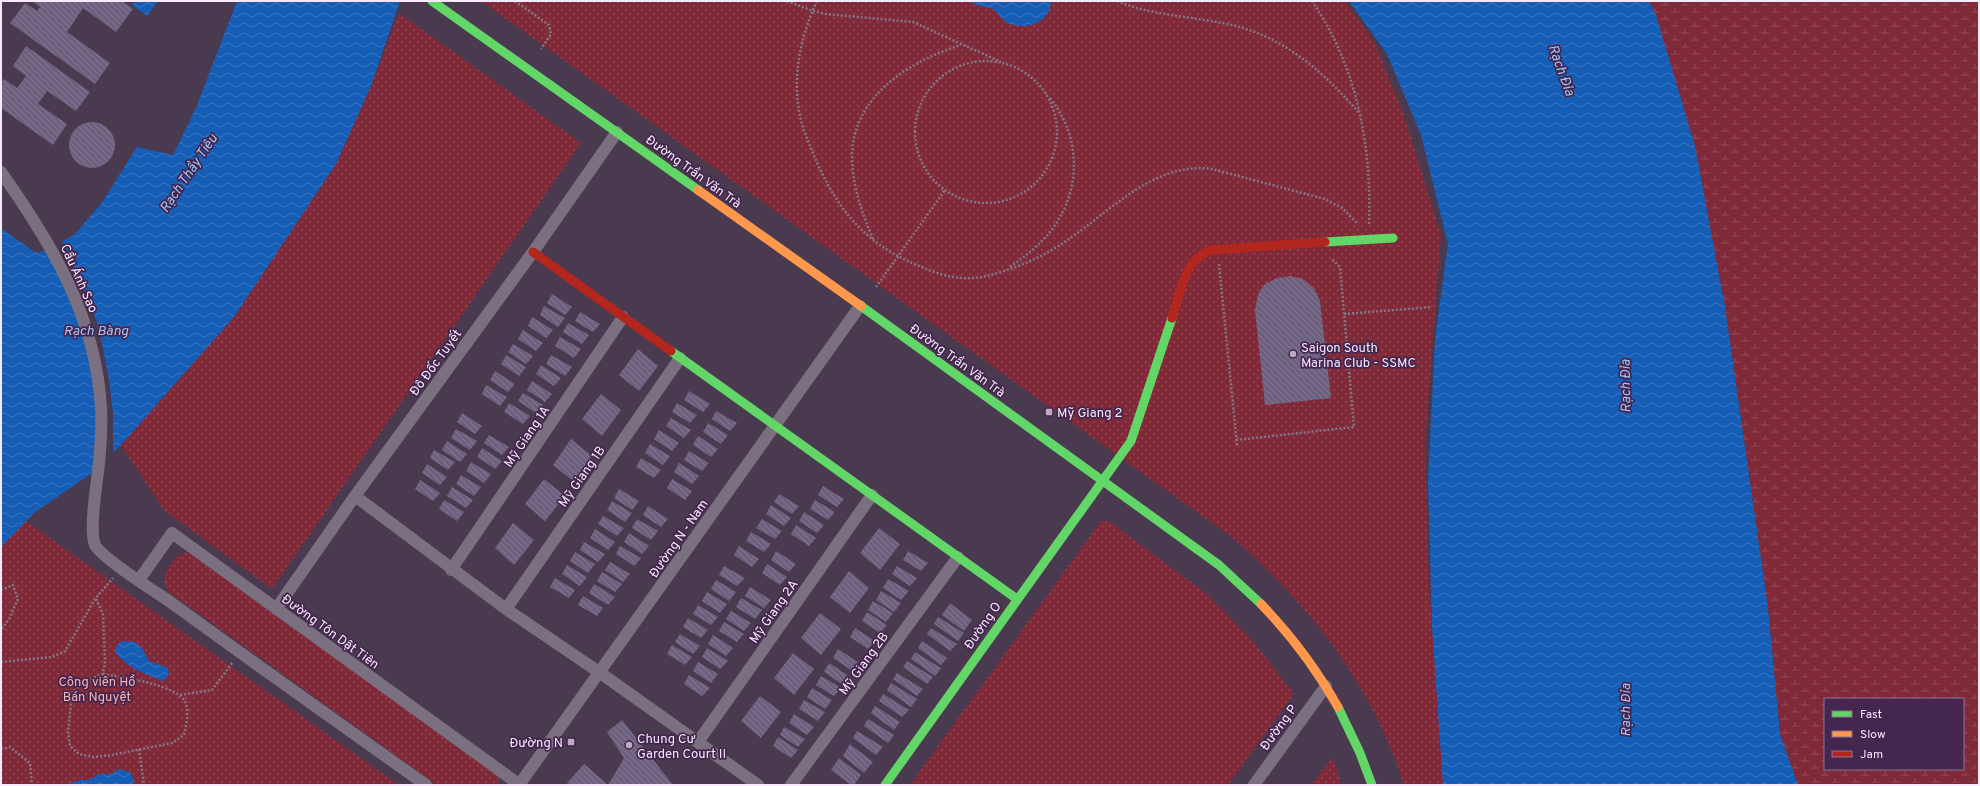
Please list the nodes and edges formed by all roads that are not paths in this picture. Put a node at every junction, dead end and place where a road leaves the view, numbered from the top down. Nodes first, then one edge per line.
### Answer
1 (432, 1) edge
2 (617, 132) junction
3 (1, 172) edge
4 (1393, 238) dead end
5 (533, 252) junction
6 (860, 306) junction
7 (623, 317) junction
8 (680, 358) junction
9 (775, 426) junction
10 (1103, 480) junction
11 (872, 495) junction
12 (355, 496) junction
13 (958, 557) junction
14 (451, 570) junction
15 (139, 580) junction
16 (1017, 599) junction
17 (276, 609) junction
18 (506, 609) junction
19 (600, 672) junction
20 (1326, 686) junction
21 (698, 742) junction
22 (426, 785) edge
23 (519, 785) edge
24 (758, 785) edge
25 (791, 785) edge
26 (885, 785) edge
27 (1254, 785) edge
28 (1372, 785) edge

1 - 2 street, Đường Trần Văn Trà
2 - 5 street, Đô Đốc Tuyết
2 - 6 street, Đường Trần Văn Trà
3 - 15 street, Cầu Ánh Sao
4 - 10 street, Đường O
5 - 7 street
5 - 12 street, Đô Đốc Tuyết
6 - 9 street, Đường N - Nam
6 - 10 street, Đường Trần Văn Trà
7 - 8 street
7 - 14 street, Mỹ Giang 1A
8 - 9 street
8 - 18 street, Mỹ Giang 1B
9 - 11 street
9 - 19 street, Đường N - Nam
10 - 16 street, Đường O
10 - 20 street, Đường Trần Văn Trà
11 - 13 street
11 - 21 street, Mỹ Giang 2A
12 - 14 street
12 - 17 street, Đô Đốc Tuyết
13 - 16 street
13 - 25 street, Mỹ Giang 2B
14 - 18 street
15 - 17 street, Đường Tôn Dật Tiên
15 - 22 street
16 - 26 street, Đường O
17 - 23 street, Đường Tôn Dật Tiên
18 - 19 street
19 - 21 street
19 - 23 street, Đường N - Nam
20 - 27 street, Đường P
20 - 28 street, Đường Trần Văn Trà
21 - 24 street

